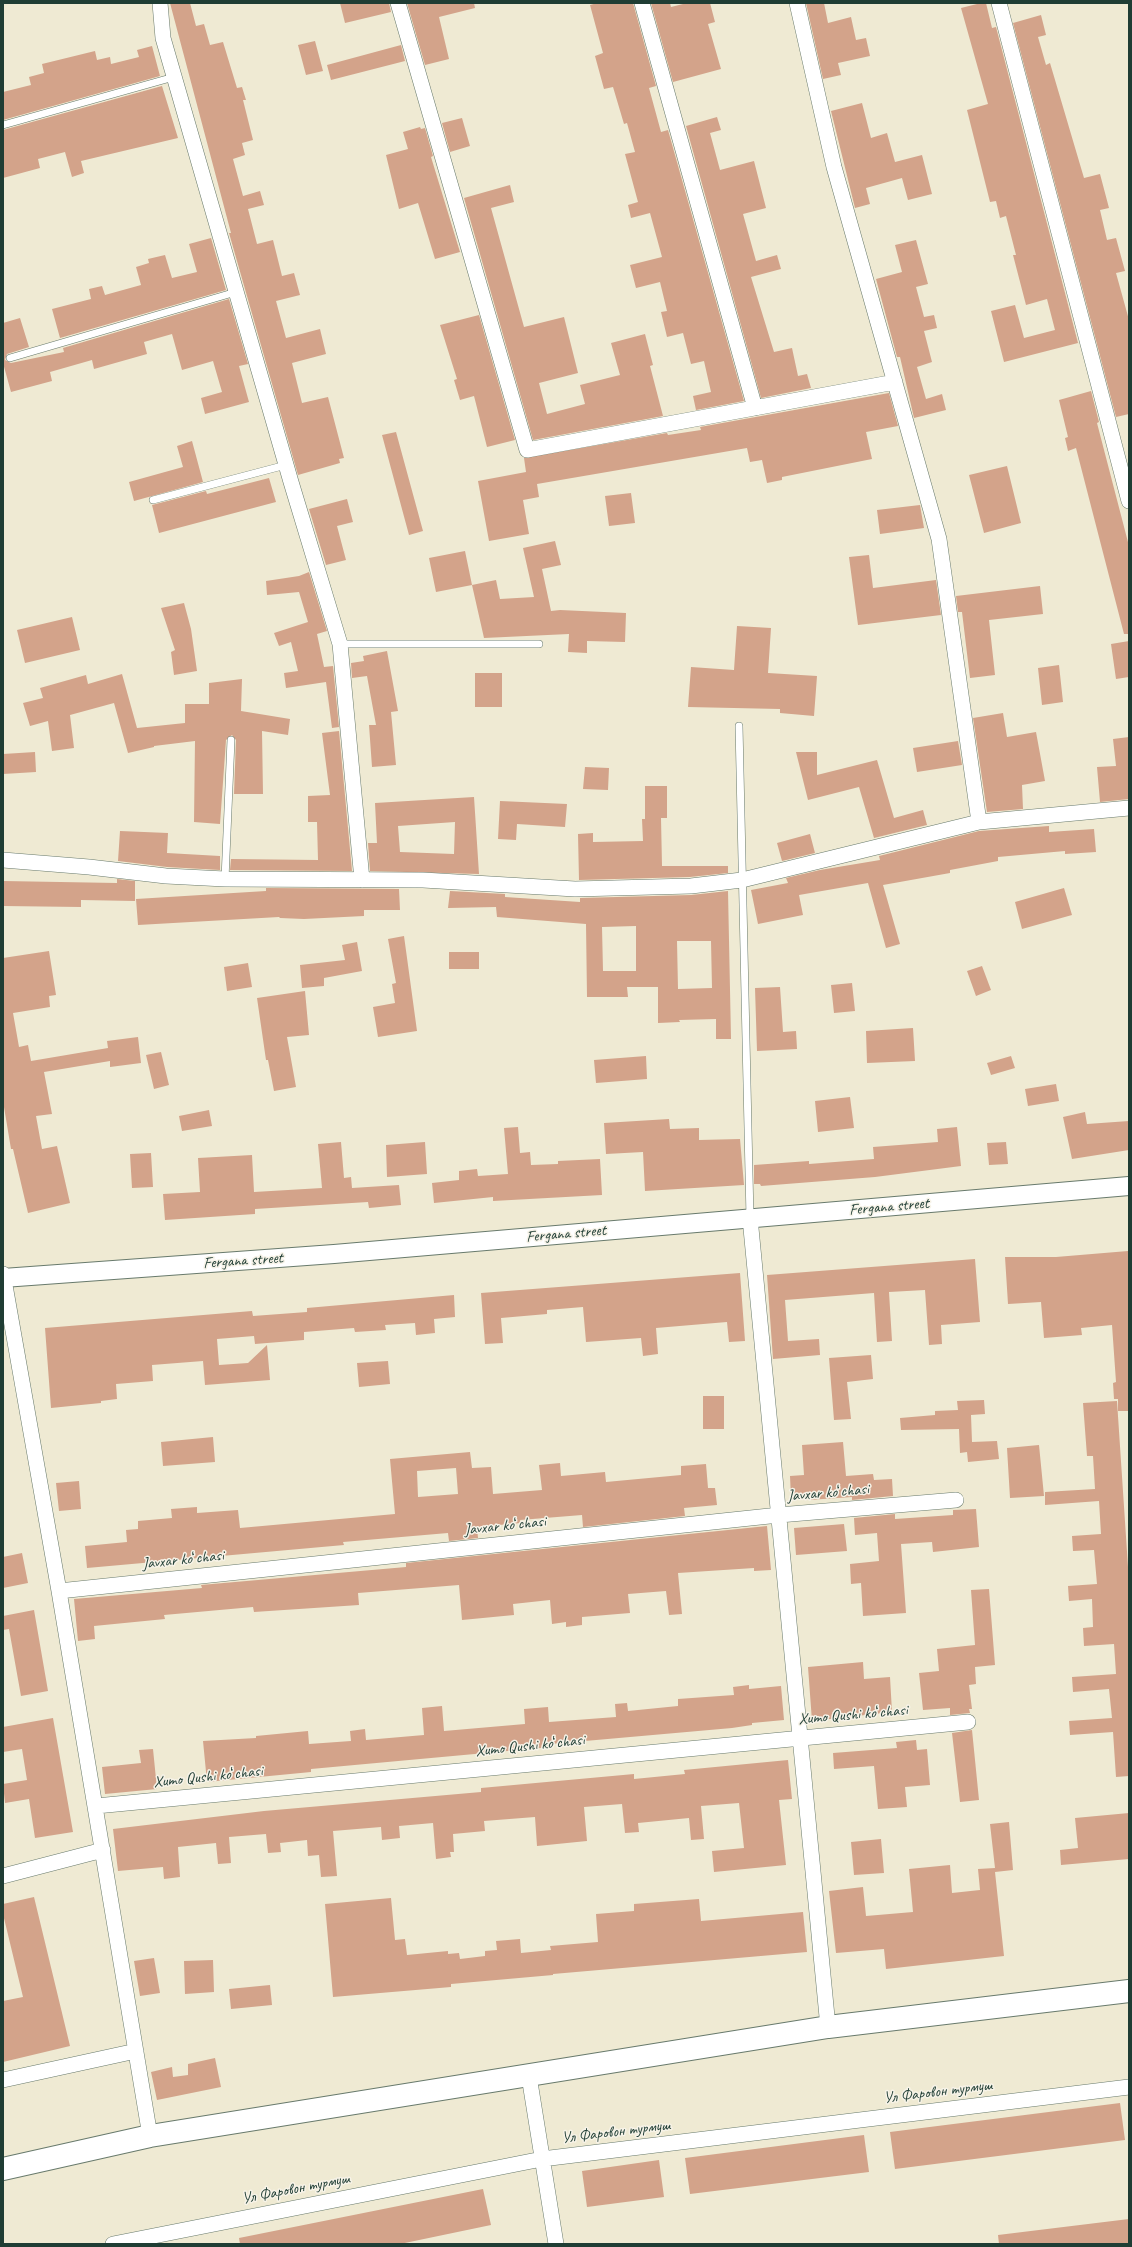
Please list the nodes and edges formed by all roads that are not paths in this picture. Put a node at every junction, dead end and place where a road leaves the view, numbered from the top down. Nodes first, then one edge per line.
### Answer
1 (160, 3) edge
2 (398, 3) edge
3 (642, 3) edge
4 (797, 3) edge
5 (999, 3) edge
6 (174, 77) junction
7 (3, 125) edge
8 (236, 292) junction
9 (10, 358) dead end
10 (895, 382) junction
11 (755, 408) junction
12 (286, 465) junction
13 (153, 500) dead end
14 (1129, 501) edge
15 (340, 644) junction
16 (539, 644) dead end
17 (740, 726) dead end
18 (231, 740) dead end
19 (1129, 808) edge
20 (979, 822) junction
21 (3, 860) edge
22 (225, 879) junction
23 (362, 880) junction
24 (742, 880) junction
25 (1129, 1186) edge
26 (750, 1218) junction
27 (3, 1274) edge
28 (3, 1278) edge
29 (956, 1500) dead end
30 (779, 1515) junction
31 (59, 1591) junction
32 (968, 1722) dead end
33 (801, 1737) junction
34 (96, 1806) junction
35 (103, 1850) junction
36 (3, 1876) edge
37 (1129, 1991) edge
38 (828, 2027) junction
39 (136, 2051) junction
40 (529, 2076) junction
41 (3, 2080) edge
42 (1129, 2087) edge
43 (150, 2136) junction
44 (542, 2159) junction
45 (3, 2169) edge
46 (113, 2244) edge
47 (556, 2244) edge

1 - 6 street
2 - 11 street
3 - 11 street
4 - 10 street
5 - 14 street
6 - 7 lane
6 - 8 street
8 - 9 lane
8 - 12 street
10 - 11 street
10 - 20 street
12 - 13 lane
12 - 15 street
15 - 16 lane
15 - 23 street
17 - 24 lane
18 - 22 lane
19 - 20 street
20 - 24 street
21 - 22 street
22 - 23 street
23 - 24 street
24 - 26 lane
25 - 26 street, Fergana street
26 - 28 street, Fergana street
26 - 30 street
27 - 28 street
28 - 31 street
29 - 30 street, Javxar koʻchasi
30 - 31 street, Javxar koʻchasi
30 - 33 street
31 - 34 street
32 - 33 street, Xumo Qushi koʻchasi
33 - 34 street, Xumo Qushi koʻchasi
33 - 38 street
34 - 35 street
35 - 36 street
35 - 39 street
37 - 38 main road
38 - 40 main road
39 - 41 street
39 - 43 street
40 - 43 main road
40 - 44 street
42 - 44 street, Ул Фаровон турмуш
43 - 45 main road
44 - 46 street, Ул Фаровон турмуш
44 - 47 street

